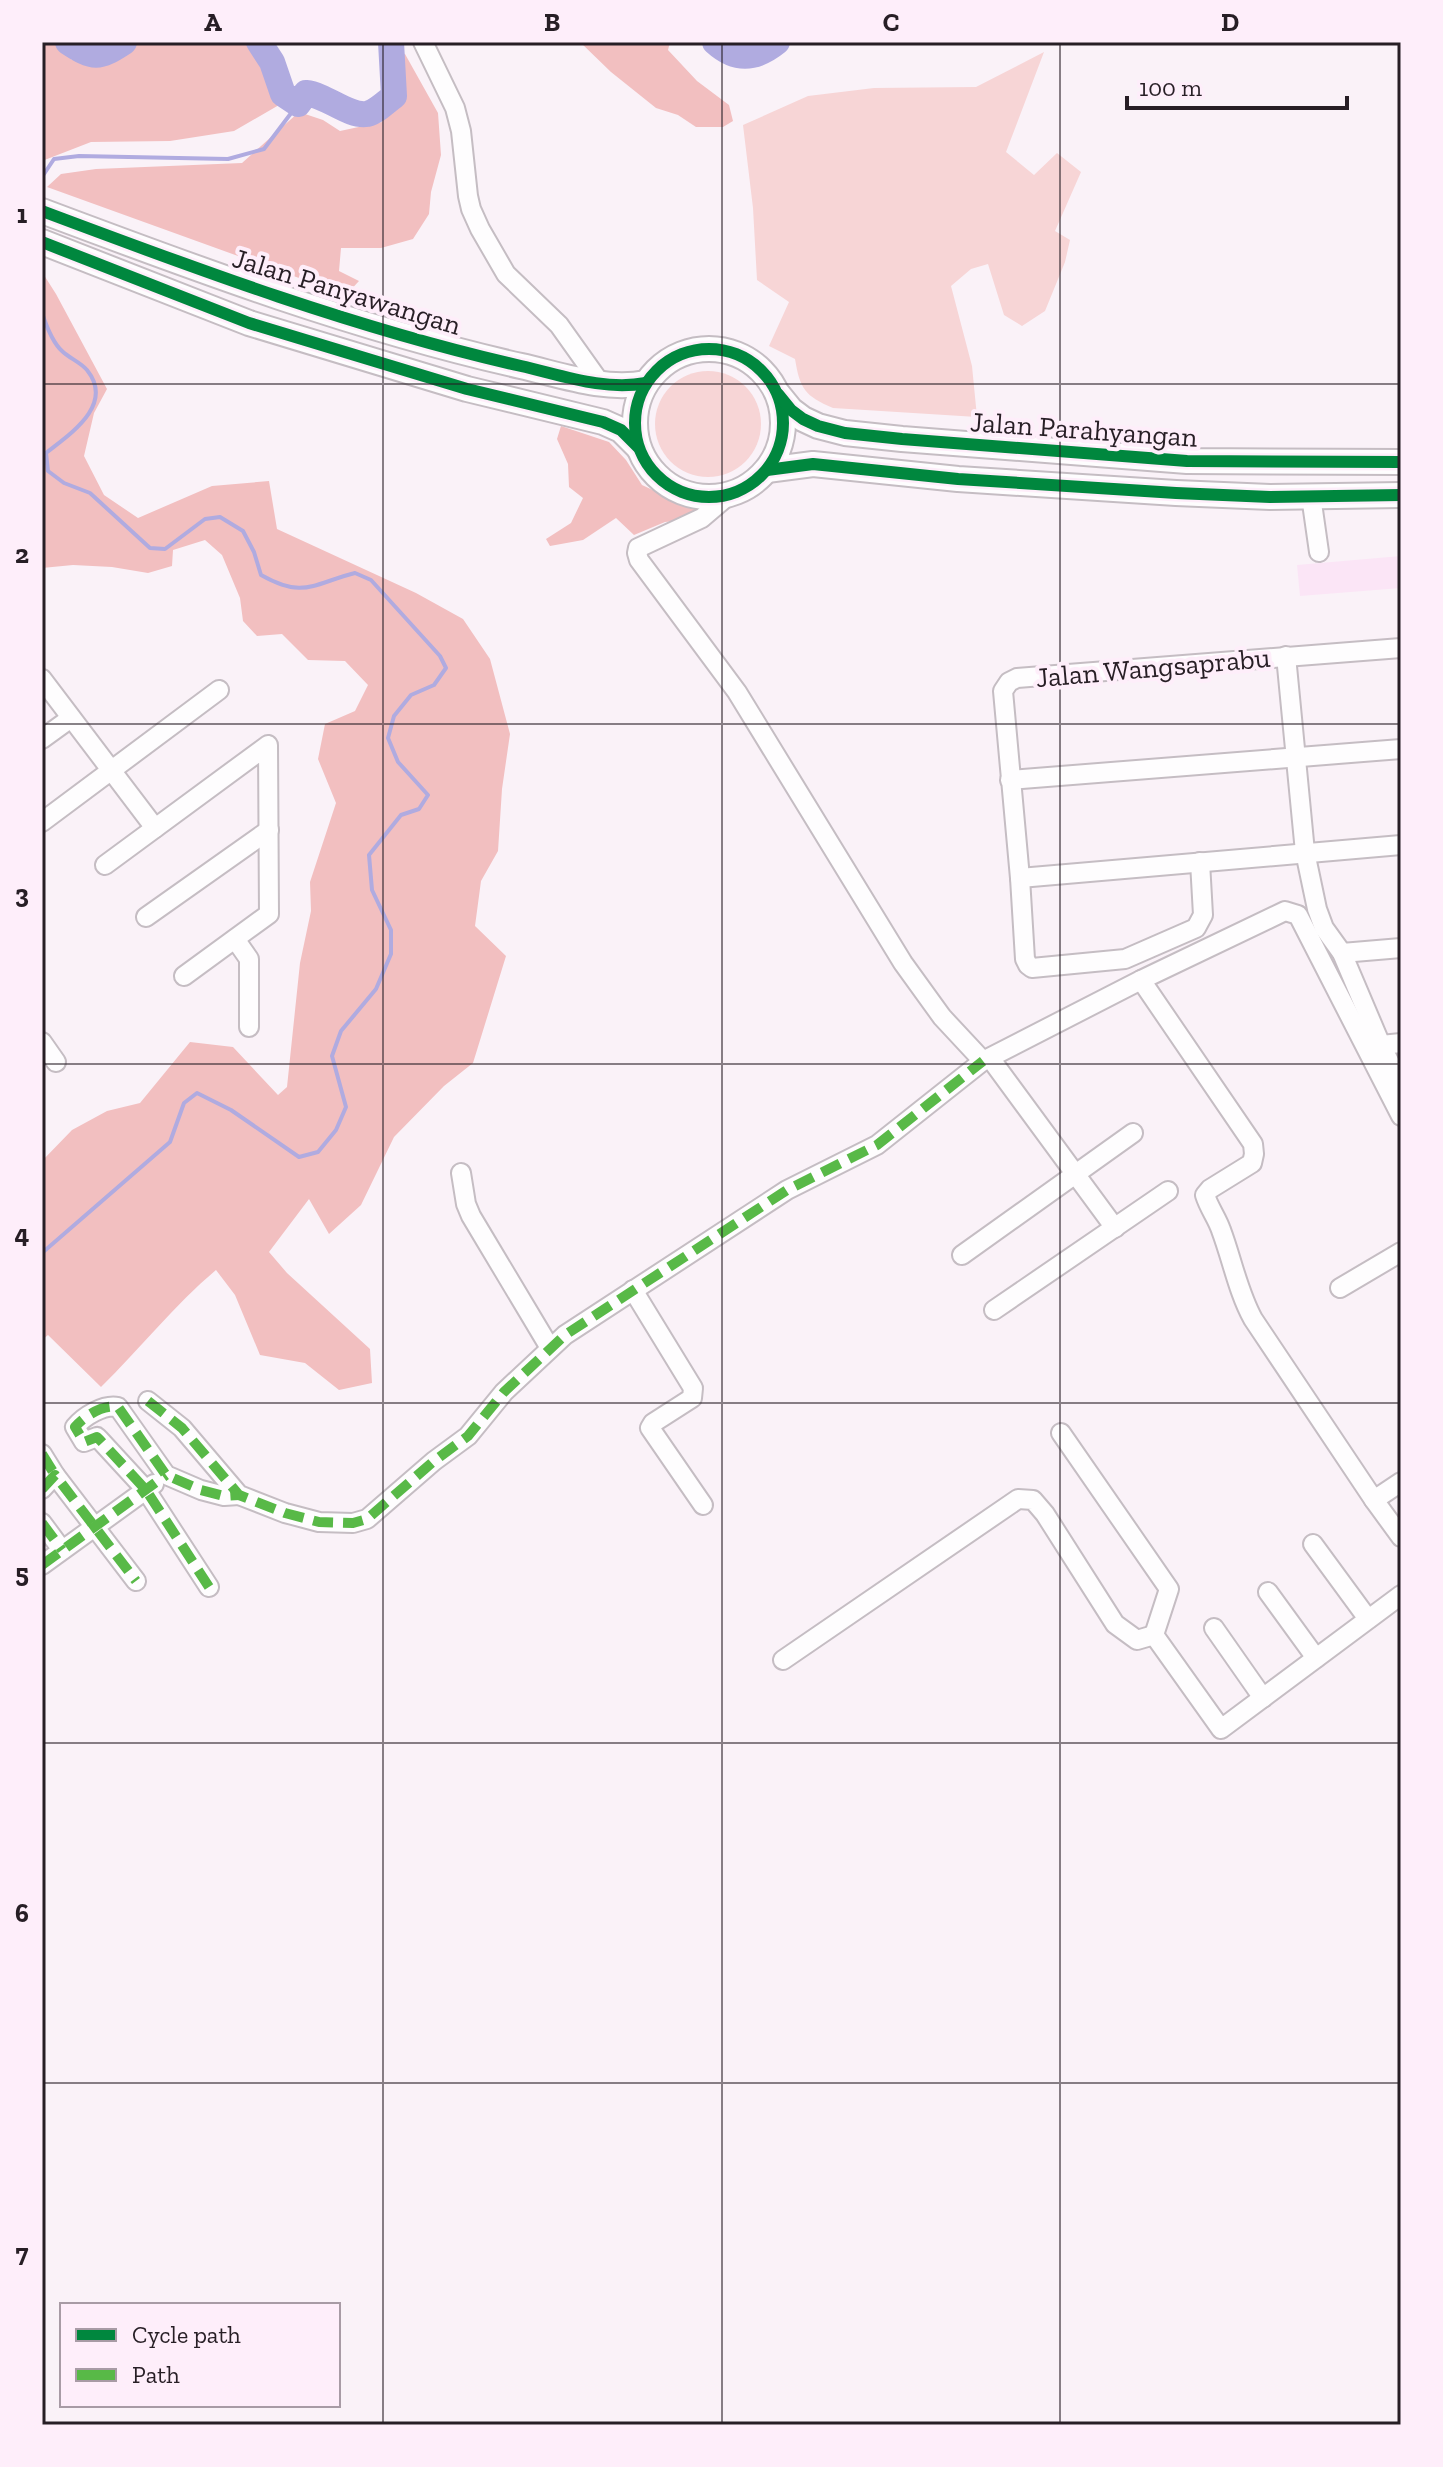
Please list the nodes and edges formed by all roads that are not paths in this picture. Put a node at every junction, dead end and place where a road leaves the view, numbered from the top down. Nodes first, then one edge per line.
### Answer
1 (423, 42) edge
2 (42, 211) edge
3 (42, 242) edge
4 (646, 383) junction
5 (601, 384) junction
6 (778, 394) junction
7 (638, 447) junction
8 (1401, 462) edge
9 (767, 470) junction
10 (730, 494) junction
11 (1401, 495) edge
12 (1311, 496) junction
13 (1319, 552) dead end
14 (1401, 648) edge
15 (1286, 656) junction
16 (42, 679) edge
17 (219, 690) dead end
18 (71, 718) junction
19 (42, 739) edge
20 (1401, 749) edge
21 (1296, 756) junction
22 (111, 771) junction
23 (1010, 780) junction
24 (42, 822) edge
25 (155, 828) junction
26 (269, 830) junction
27 (1401, 845) edge
28 (1305, 852) junction
29 (1200, 862) junction
30 (105, 865) dead end
31 (1020, 878) junction
32 (146, 917) dead end
33 (235, 939) junction
34 (1401, 948) edge
35 (1342, 953) junction
36 (184, 976) dead end
37 (1141, 980) junction
38 (249, 1027) dead end
39 (42, 1042) edge
40 (1401, 1043) edge
41 (1381, 1045) junction
42 (986, 1059) junction
43 (56, 1062) dead end
44 (1401, 1085) edge
45 (1401, 1116) edge
46 (1133, 1133) dead end
47 (461, 1173) dead end
48 (1075, 1175) junction
49 (1168, 1191) dead end
50 (1115, 1228) junction
51 (1401, 1252) edge
52 (962, 1255) dead end
53 (1340, 1288) dead end
54 (633, 1290) junction
55 (994, 1310) dead end
56 (550, 1348) junction
57 (148, 1401) dead end
58 (1061, 1433) dead end
59 (42, 1454) edge
60 (55, 1475) junction
61 (166, 1475) junction
62 (1401, 1482) edge
63 (42, 1489) edge
64 (146, 1490) junction
65 (239, 1495) junction
66 (1374, 1500) junction
67 (703, 1505) dead end
68 (42, 1523) edge
69 (95, 1526) junction
70 (1401, 1537) edge
71 (1313, 1544) dead end
72 (62, 1550) junction
73 (42, 1565) edge
74 (136, 1581) dead end
75 (209, 1587) dead end
76 (1268, 1592) dead end
77 (1401, 1595) edge
78 (1368, 1619) junction
79 (1214, 1628) dead end
80 (1154, 1635) junction
81 (1316, 1658) junction
82 (783, 1660) dead end
83 (1263, 1698) junction

1 - 5 street
2 - 5 main road, Jalan Panyawangan
3 - 7 main road, Jalan Panyawangan
4 - 5 main road, Jalan Panyawangan
4 - 6 main road
4 - 7 main road
6 - 8 main road, Jalan Parahyangan
6 - 9 main road
7 - 10 main road
9 - 10 main road
9 - 12 main road, Jalan Parahyangan
10 - 42 street
11 - 12 main road, Jalan Parahyangan
12 - 13 street
14 - 15 street, Jalan Wangsaprabu
15 - 21 street
15 - 23 street, Jalan Wangsaprabu
16 - 18 street
17 - 22 street
18 - 19 street
18 - 22 street
20 - 21 street
21 - 23 street
21 - 28 street
22 - 24 street
22 - 25 street
23 - 31 street, Jalan Wangsaprabu
25 - 26 street
25 - 30 street
26 - 32 street
26 - 33 street
27 - 28 street
28 - 29 street
28 - 35 street
29 - 31 street
29 - 31 street, Jalan Wangsaprabu
33 - 36 street
33 - 38 street
34 - 35 street
35 - 41 street
37 - 42 street
37 - 45 street
37 - 66 street
39 - 43 street
40 - 41 street
41 - 44 street
42 - 48 street
42 - 54 street
46 - 48 street
47 - 56 street
48 - 50 street
48 - 52 street
49 - 50 street
50 - 55 street
51 - 53 street
54 - 56 street
54 - 67 street
56 - 65 street
57 - 65 street
58 - 80 street
59 - 60 street
60 - 63 street
60 - 69 street
61 - 64 street
61 - 64 street
61 - 65 street
62 - 66 street
64 - 69 street
64 - 75 street
66 - 70 street
68 - 72 street
69 - 72 street
69 - 74 street
71 - 78 street
72 - 73 street
76 - 81 street
77 - 78 street
78 - 81 street
79 - 83 street
80 - 82 street
80 - 83 street
81 - 83 street

